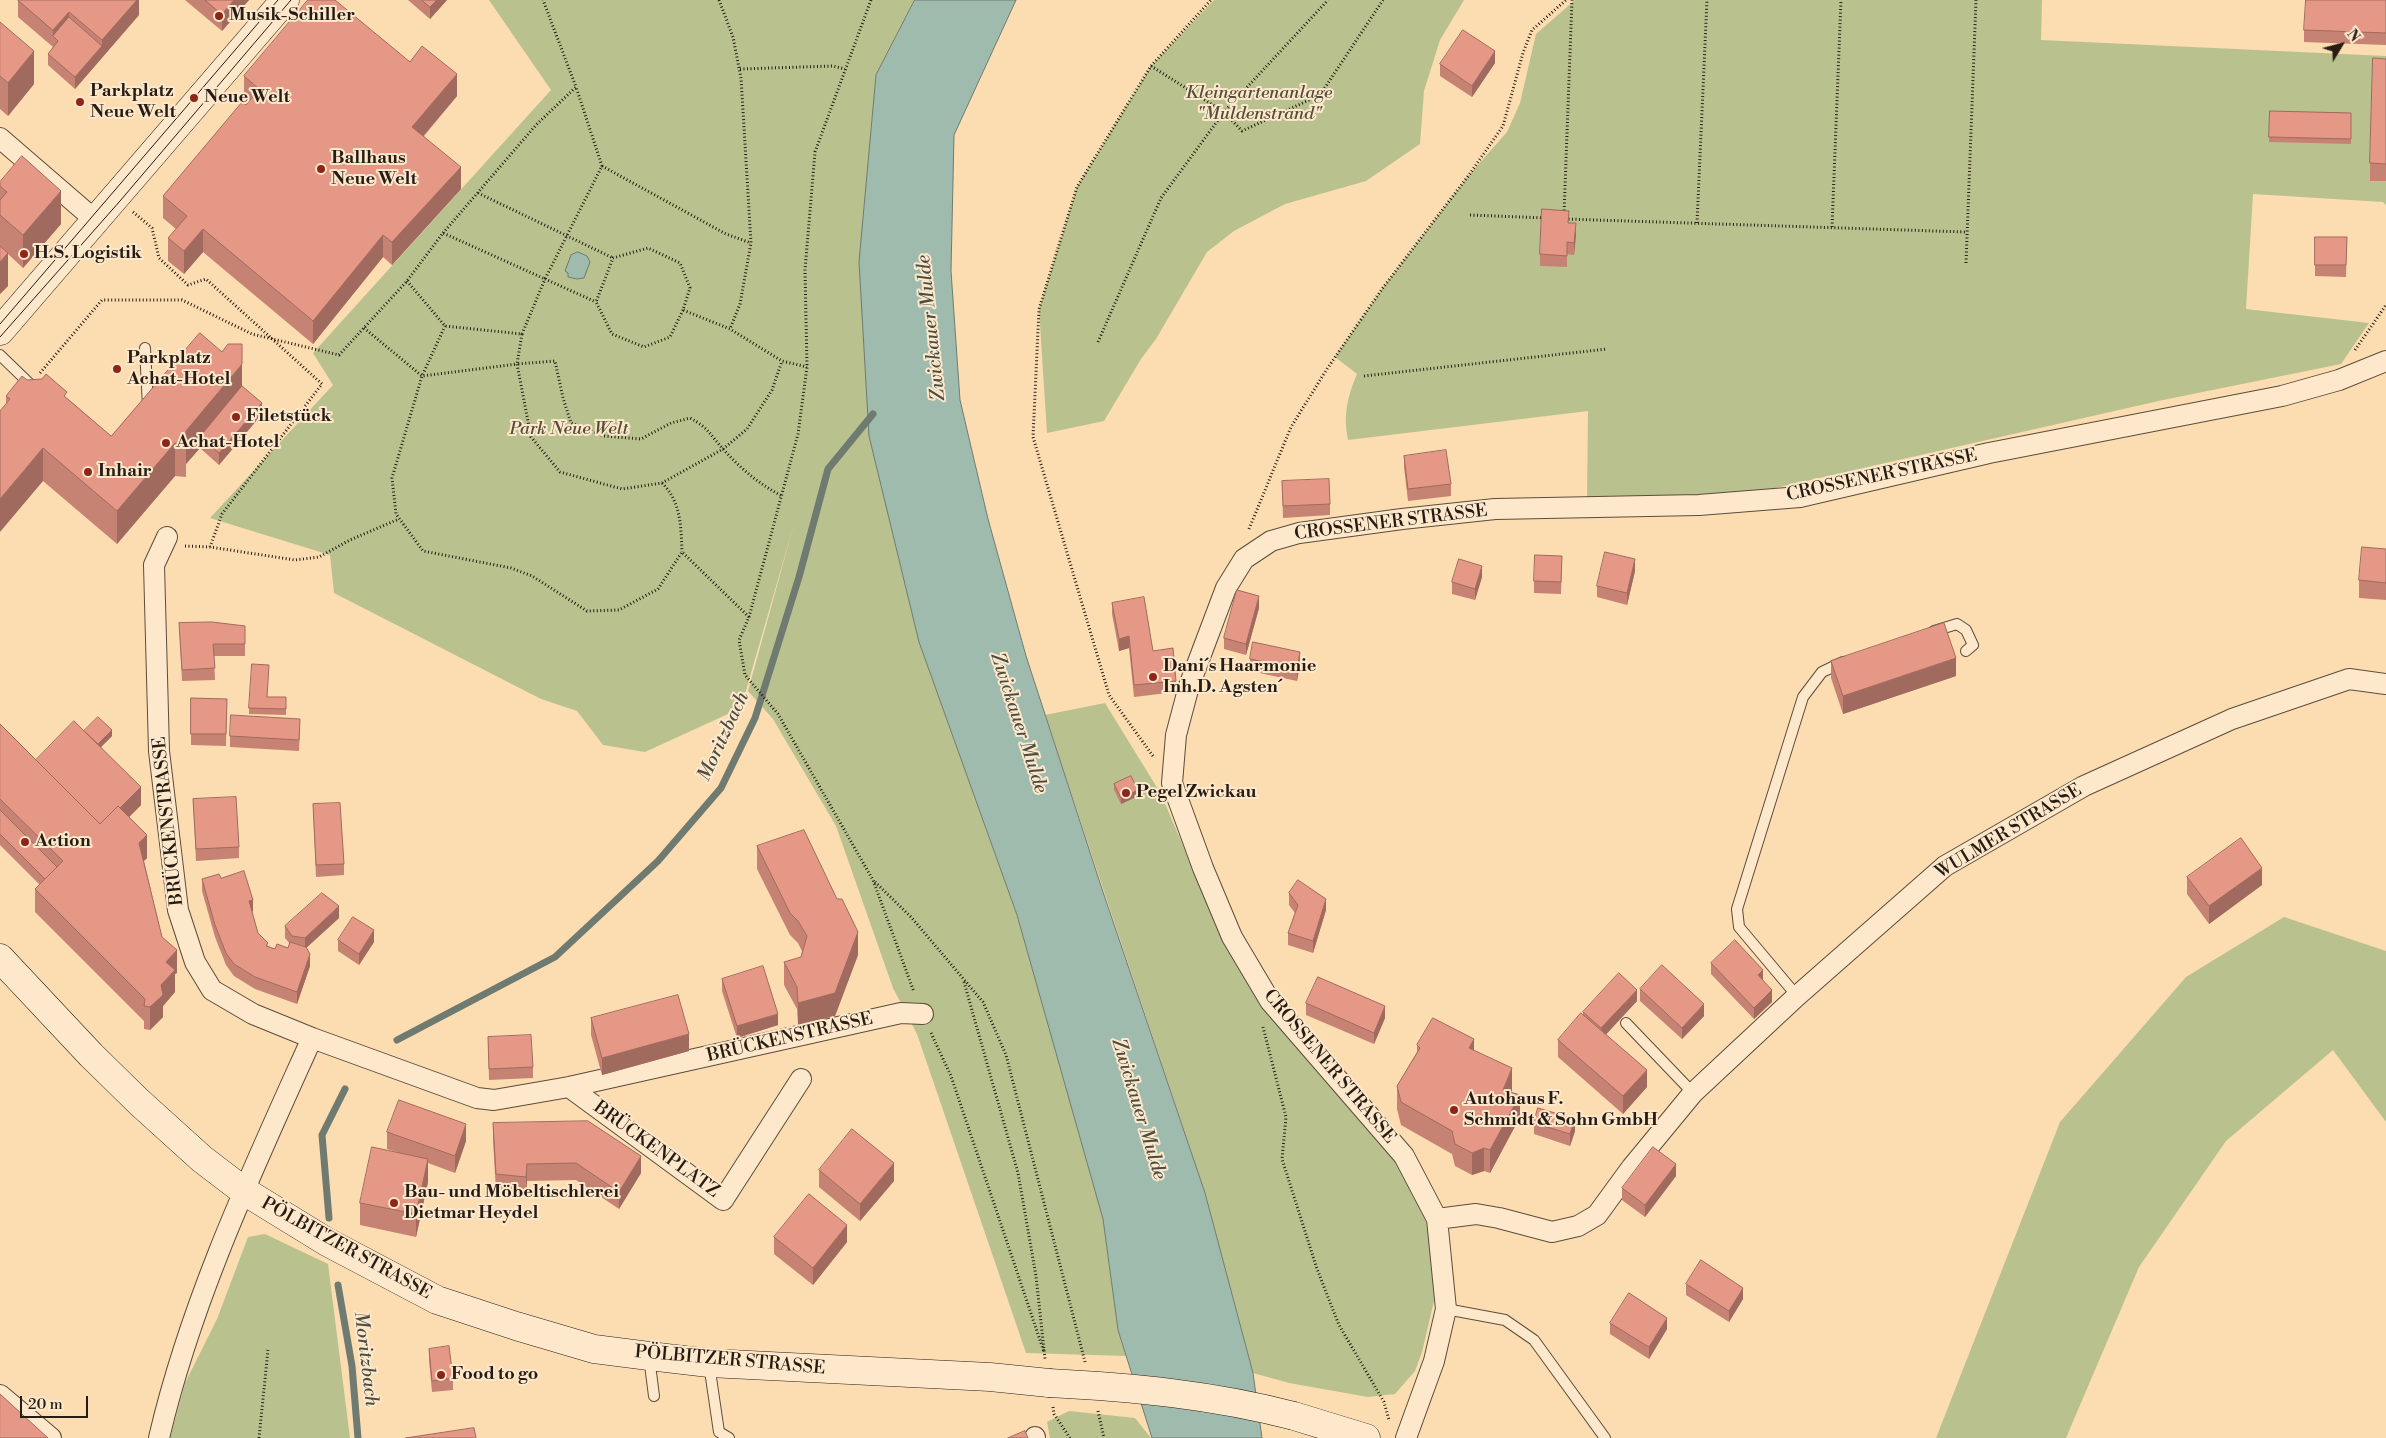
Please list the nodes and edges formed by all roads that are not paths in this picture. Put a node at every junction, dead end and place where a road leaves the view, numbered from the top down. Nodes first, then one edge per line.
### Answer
1 (285, 0) edge
2 (0, 138) edge
3 (96, 220) junction
4 (0, 331) edge
5 (145, 348) dead end
6 (0, 355) edge
7 (2386, 361) edge
8 (34, 388) edge
9 (143, 412) edge
10 (167, 537) road end
11 (1919, 635) edge
12 (1966, 651) dead end
13 (1855, 656) edge
14 (2386, 684) edge
15 (0, 958) edge
16 (1797, 996) junction
17 (922, 1014) road end
18 (1626, 1023) dead end
19 (312, 1038) junction
20 (801, 1079) dead end
21 (569, 1088) junction
22 (1694, 1092) junction
23 (244, 1191) junction
24 (1436, 1219) junction
25 (1446, 1309) junction
26 (649, 1356) junction
27 (709, 1363) junction
28 (0, 1395) edge
29 (654, 1396) dead end
30 (51, 1438) edge
31 (159, 1438) edge
32 (729, 1438) edge
33 (1366, 1438) edge
34 (1406, 1438) edge
35 (1605, 1438) edge

1 - 3 street
2 - 3 street
3 - 4 street
5 - 9 lane
6 - 8 lane
7 - 24 street, CROSSENER STRASSE
10 - 19 street, BRÜCKENSTRASSE
11 - 12 lane
13 - 16 lane
14 - 16 street, WULMER STRASSE
15 - 23 street, PÖLBITZER STRASSE
16 - 22 street, WULMER STRASSE
17 - 21 street, BRÜCKENSTRASSE
18 - 22 lane
19 - 21 street, BRÜCKENSTRASSE
19 - 23 street
20 - 21 street, BRÜCKENPLATZ
22 - 24 street, WULMER STRASSE
23 - 26 street, PÖLBITZER STRASSE
23 - 31 street
24 - 25 street, CROSSENER STRASSE
25 - 34 street, CROSSENER STRASSE
25 - 35 lane
26 - 27 street, PÖLBITZER STRASSE
26 - 29 lane
27 - 32 lane
27 - 33 street, PÖLBITZER STRASSE, bridge
28 - 30 street

